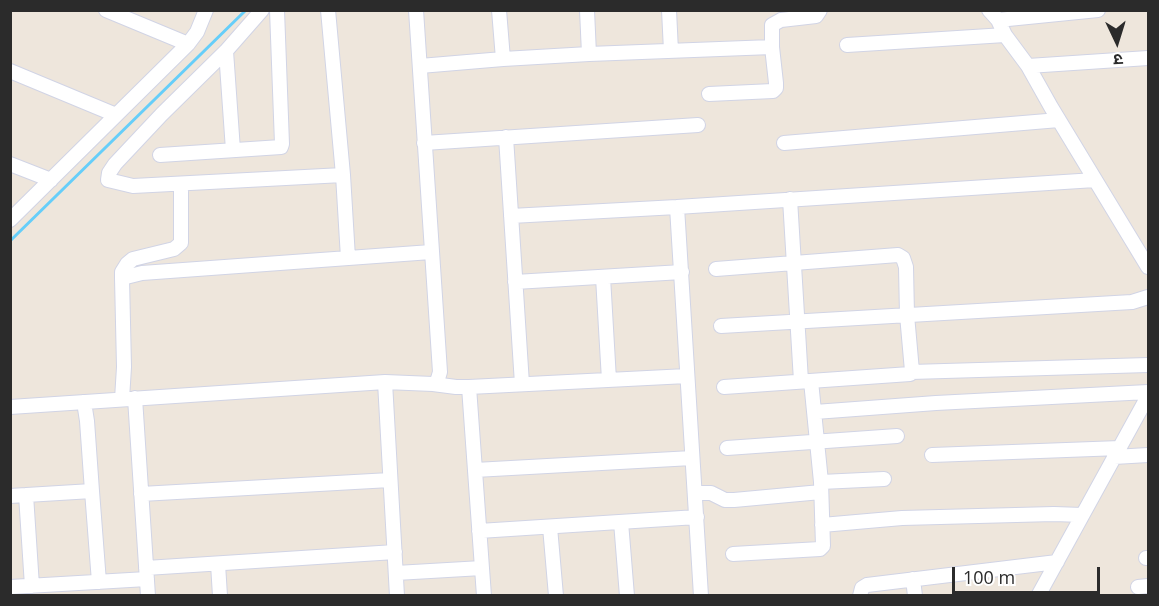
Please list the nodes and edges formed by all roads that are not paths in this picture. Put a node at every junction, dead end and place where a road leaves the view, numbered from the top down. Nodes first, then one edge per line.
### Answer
1 (106, 10) edge
2 (206, 10) edge
3 (262, 10) edge
4 (277, 10) edge
5 (328, 10) edge
6 (416, 10) edge
7 (499, 10) edge
8 (587, 10) edge
9 (669, 10) edge
10 (820, 10) edge
11 (1098, 10) edge
12 (993, 15) edge
13 (1005, 34) junction
14 (188, 44) junction
15 (847, 45) dead end
16 (772, 47) junction
17 (226, 51) junction
18 (671, 51) junction
19 (590, 54) junction
20 (1149, 58) edge
21 (503, 59) junction
22 (420, 66) junction
23 (1028, 66) junction
24 (10, 71) edge
25 (710, 94) dead end
26 (116, 115) junction
27 (1059, 120) junction
28 (698, 125) dead end
29 (506, 137) junction
30 (784, 142) dead end
31 (424, 143) junction
32 (233, 150) junction
33 (160, 155) dead end
34 (10, 164) edge
35 (343, 175) junction
36 (51, 180) junction
37 (1095, 180) junction
38 (181, 184) junction
39 (790, 199) junction
40 (677, 207) junction
41 (512, 216) junction
42 (10, 220) edge
43 (431, 252) junction
44 (348, 258) junction
45 (794, 264) junction
46 (1149, 267) edge
47 (716, 268) dead end
48 (682, 272) junction
49 (603, 277) junction
50 (122, 278) junction
51 (515, 282) junction
52 (1149, 297) edge
53 (907, 315) junction
54 (796, 322) junction
55 (721, 326) dead end
56 (1149, 364) edge
57 (911, 372) junction
58 (687, 376) junction
59 (609, 380) junction
60 (806, 381) junction
61 (385, 382) junction
62 (433, 384) junction
63 (522, 384) junction
64 (469, 387) junction
65 (724, 387) dead end
66 (1149, 394) edge
67 (128, 399) junction
68 (84, 402) junction
69 (10, 408) edge
70 (814, 412) junction
71 (897, 436) dead end
72 (817, 441) junction
73 (727, 448) dead end
74 (1117, 453) junction
75 (932, 455) dead end
76 (1149, 455) edge
77 (692, 458) junction
78 (475, 470) junction
79 (884, 479) dead end
80 (390, 480) junction
81 (821, 487) junction
82 (92, 491) junction
83 (695, 493) junction
84 (26, 495) junction
85 (141, 495) junction
86 (10, 496) edge
87 (1082, 515) junction
88 (697, 517) junction
89 (621, 522) junction
90 (822, 525) junction
91 (550, 526) junction
92 (479, 531) junction
93 (395, 552) junction
94 (734, 554) dead end
95 (1057, 562) junction
96 (218, 564) junction
97 (482, 568) junction
98 (396, 573) junction
99 (146, 574) junction
100 (913, 579) junction
101 (99, 582) junction
102 (32, 586) junction
103 (10, 587) edge
104 (148, 596) edge
105 (220, 596) edge
106 (397, 596) edge
107 (484, 596) edge
108 (556, 596) edge
109 (627, 596) edge
110 (700, 596) edge
111 (860, 596) edge
112 (915, 596) edge
113 (1038, 596) edge

1 - 14 street
2 - 14 street
3 - 17 street
4 - 32 street
5 - 35 street
6 - 22 street
7 - 21 street
8 - 19 street
9 - 18 street
10 - 16 street
11 - 12 street
12 - 13 street
13 - 15 street
13 - 23 street
14 - 26 street
16 - 18 street
16 - 25 street
17 - 32 street
17 - 38 street
18 - 19 street
19 - 21 street
20 - 23 street
21 - 22 street
22 - 31 street
23 - 27 street
24 - 26 street
26 - 36 street
27 - 30 street
27 - 37 street
28 - 29 street
29 - 31 street
29 - 41 street
31 - 43 street
32 - 33 street
34 - 36 street
35 - 38 street
35 - 44 street
36 - 42 street
37 - 39 street
37 - 46 street
38 - 50 street
39 - 40 street
39 - 45 street
40 - 41 street
40 - 48 street
41 - 51 street
43 - 44 street
43 - 62 street
44 - 50 street
45 - 47 street
45 - 53 street
45 - 54 street
48 - 49 street
48 - 58 street
49 - 51 street
49 - 59 street
50 - 67 street
51 - 63 street
52 - 53 street
53 - 54 street
53 - 57 street
54 - 55 street
54 - 60 street
56 - 57 street
57 - 60 street
58 - 59 street
58 - 77 street
59 - 63 street
60 - 65 street
60 - 70 street
61 - 62 street
61 - 67 street
61 - 80 street
62 - 64 street
63 - 64 street
64 - 78 street
66 - 70 street
66 - 74 street
67 - 68 street
67 - 85 street
68 - 69 street
68 - 82 street
70 - 72 street
71 - 72 street
72 - 73 street
72 - 81 street
74 - 75 street
74 - 76 street
74 - 87 street
77 - 78 street
77 - 83 street
78 - 92 street
79 - 81 street
80 - 85 street
80 - 93 street
81 - 83 street
81 - 90 street
82 - 84 street
82 - 101 street
83 - 88 street
84 - 86 street
84 - 102 street
85 - 99 street
87 - 90 street
87 - 95 street
88 - 89 street
88 - 110 street
89 - 91 street
89 - 109 street
90 - 94 street
91 - 92 street
91 - 108 street
92 - 97 street
93 - 96 street
93 - 98 street
95 - 100 street
95 - 113 street
96 - 99 street
96 - 105 street
97 - 98 street
97 - 107 street
98 - 106 street
99 - 101 street
99 - 104 street
100 - 111 street
100 - 112 street
101 - 102 street
102 - 103 street

